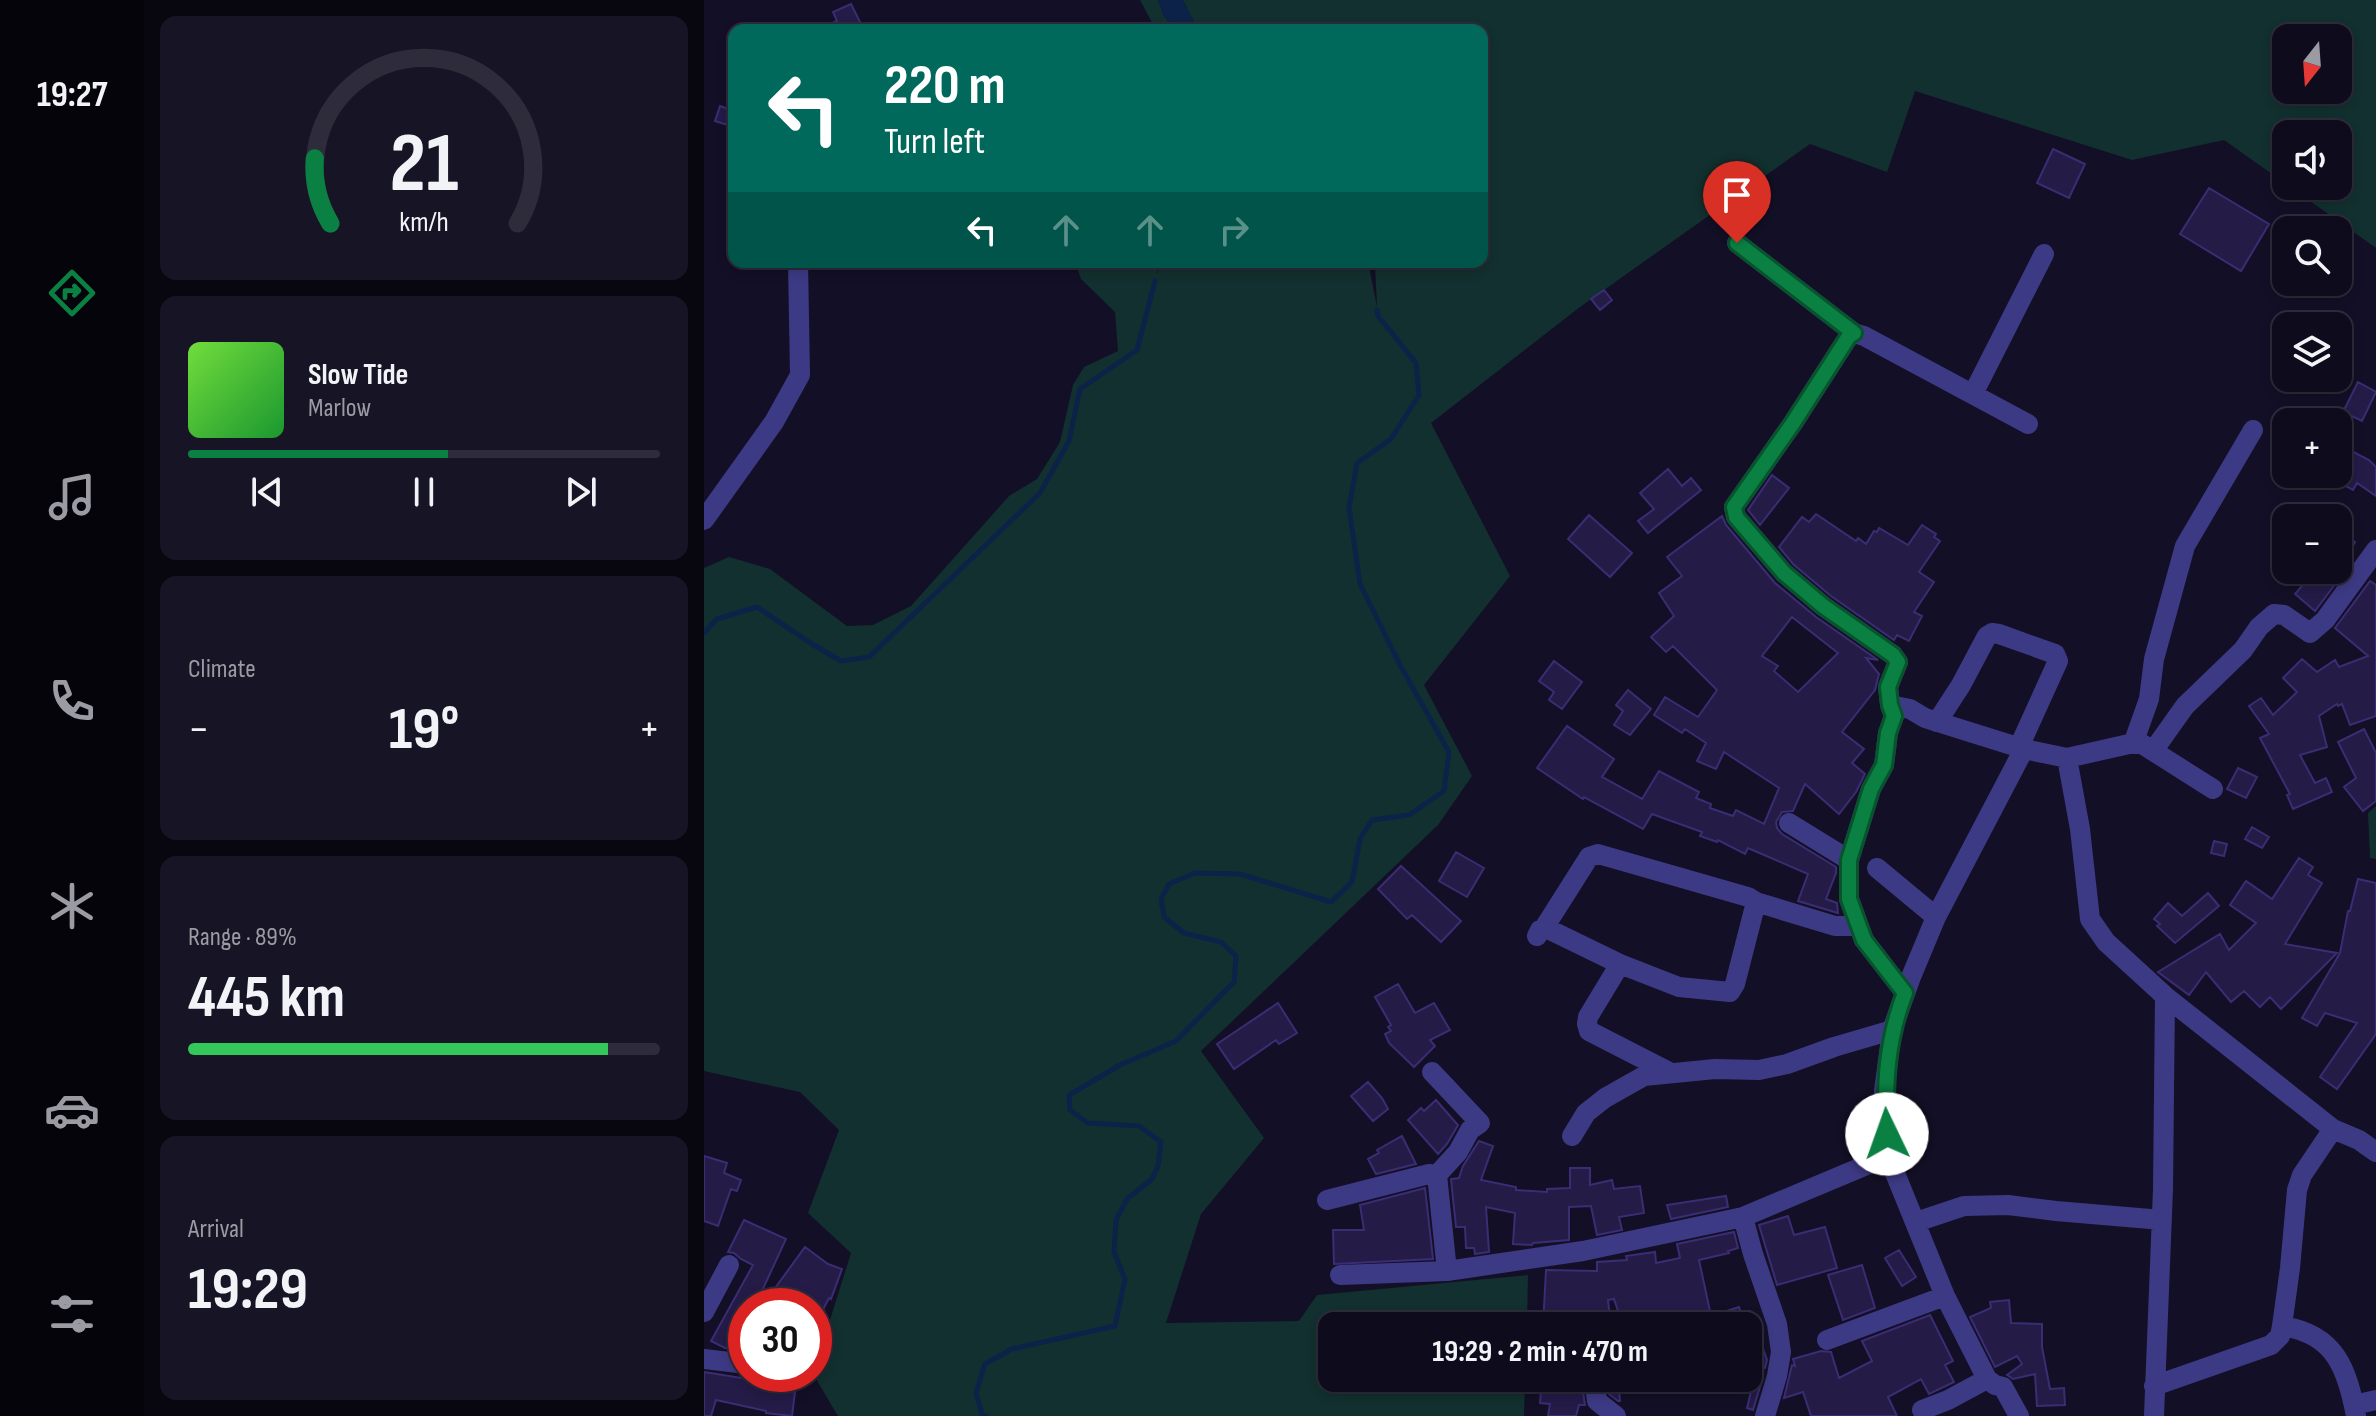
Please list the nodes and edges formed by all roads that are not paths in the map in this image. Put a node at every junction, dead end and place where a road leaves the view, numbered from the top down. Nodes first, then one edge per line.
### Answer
1 (1737, 243) dead end
2 (2044, 254) dead end
3 (798, 268) edge
4 (1854, 333) junction
5 (1973, 394) junction
6 (2028, 424) dead end
7 (2253, 430) dead end
8 (704, 520) edge
9 (2376, 550) edge
10 (1890, 705) junction
11 (1937, 722) junction
12 (2133, 744) junction
13 (2022, 748) junction
14 (2153, 751) junction
15 (2067, 758) junction
16 (2213, 789) dead end
17 (1789, 823) dead end
18 (1849, 860) junction
19 (1877, 868) dead end
20 (1756, 902) junction
21 (1936, 917) junction
22 (1858, 926) junction
23 (1620, 964) junction
24 (1905, 993) junction
25 (2165, 996) junction
26 (1892, 1030) junction
27 (1432, 1072) dead end
28 (1671, 1073) junction
29 (2333, 1129) junction
30 (1572, 1136) dead end
31 (2376, 1152) edge
32 (1888, 1156) junction
33 (1437, 1175) junction
34 (1327, 1200) dead end
35 (1743, 1217) junction
36 (2162, 1220) junction
37 (1916, 1222) junction
38 (729, 1265) dead end
39 (1447, 1271) junction
40 (1340, 1275) dead end
41 (1945, 1296) junction
42 (704, 1312) edge
43 (2282, 1326) junction
44 (1827, 1340) dead end
45 (704, 1359) edge
46 (728, 1362) edge
47 (1987, 1379) junction
48 (2154, 1386) junction
49 (1596, 1392) edge
50 (2376, 1400) edge
51 (1922, 1410) dead end
52 (2355, 1411) edge
53 (1616, 1416) edge
54 (1765, 1416) edge
55 (2019, 1416) edge
56 (2154, 1416) edge

1 - 4 street
2 - 5 street
3 - 8 street
4 - 5 street
4 - 10 street
5 - 6 street
7 - 12 street
9 - 14 street
10 - 11 street
10 - 18 street
11 - 13 street
11 - 13 street
12 - 14 street
12 - 15 street
13 - 15 street
13 - 21 street
14 - 16 street
15 - 25 street
17 - 18 street
18 - 22 street
19 - 21 street
20 - 22 street
20 - 23 street
20 - 23 street
21 - 24 street
22 - 24 street
23 - 28 street
24 - 26 street
25 - 29 street
25 - 36 street
26 - 28 street
26 - 32 street
27 - 33 street
28 - 30 street
29 - 31 street
29 - 43 street
32 - 35 street
32 - 37 street
33 - 34 street
33 - 39 street
35 - 39 street
35 - 54 street
36 - 37 street
36 - 48 street
37 - 41 street
38 - 42 street
39 - 40 street
41 - 44 street
41 - 47 street
43 - 48 street
43 - 52 street
45 - 46 street
47 - 51 street
47 - 55 street
48 - 56 street
49 - 53 street
50 - 52 street

